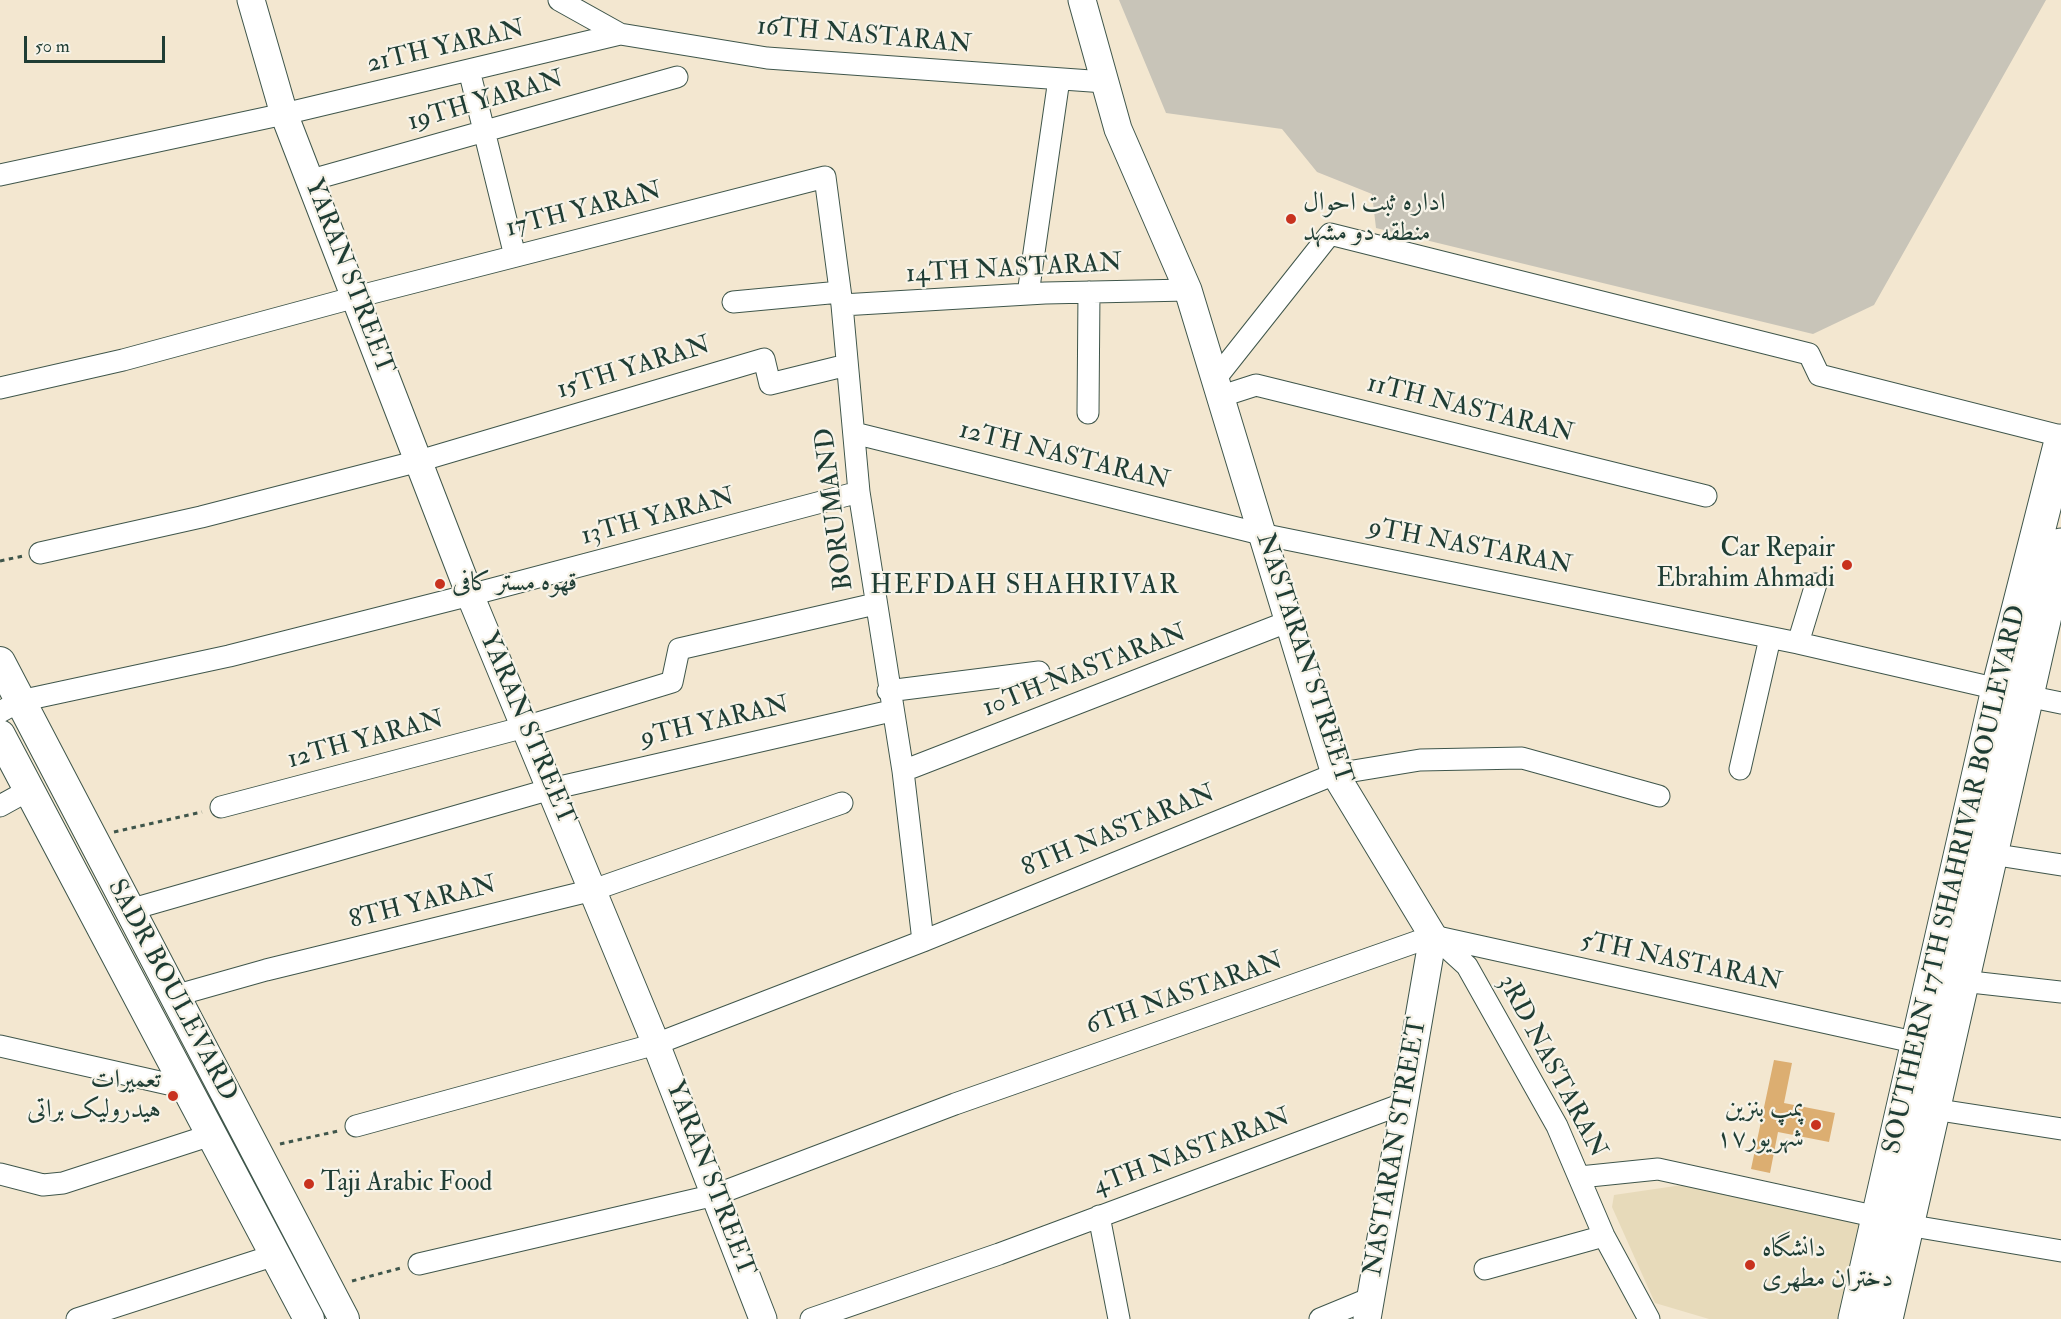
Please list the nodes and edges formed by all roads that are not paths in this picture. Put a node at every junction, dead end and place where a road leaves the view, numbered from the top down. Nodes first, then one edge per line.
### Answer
1 (251, 0) edge
2 (559, 0) edge
3 (1082, 0) edge
4 (620, 34) junction
5 (469, 70) junction
6 (677, 77) dead end
7 (1059, 78) junction
8 (1104, 82) junction
9 (284, 114) junction
10 (484, 131) junction
11 (0, 174) edge
12 (825, 177) joint
13 (311, 180) junction
14 (516, 256) junction
15 (1188, 290) junction
16 (1089, 292) junction
17 (1028, 294) junction
18 (356, 297) junction
19 (841, 299) junction
20 (733, 302) dead end
21 (847, 365) junction
22 (1219, 387) junction
23 (0, 388) edge
24 (1088, 413) dead end
25 (854, 433) junction
26 (2061, 436) edge
27 (2061, 441) edge
28 (419, 461) junction
29 (859, 492) junction
30 (1706, 496) dead end
31 (1261, 534) junction
32 (2061, 545) edge
33 (40, 553) dead end
34 (1816, 584) dead end
35 (470, 595) junction
36 (875, 604) junction
37 (1287, 622) junction
38 (1770, 638) junction
39 (1798, 643) junction
40 (0, 662) edge
41 (1039, 672) dead end
42 (2013, 693) junction
43 (890, 701) junction
44 (2061, 703) edge
45 (10, 707) edge
46 (525, 727) junction
47 (0, 735) edge
48 (1740, 769) dead end
49 (903, 771) junction
50 (1335, 774) junction
51 (29, 789) junction
52 (550, 789) junction
53 (1659, 796) dead end
54 (842, 803) dead end
55 (0, 806) edge
56 (221, 807) road end
57 (1991, 854) junction
58 (2061, 866) edge
59 (593, 890) junction
60 (129, 910) junction
61 (1433, 936) junction
62 (923, 941) junction
63 (1480, 946) junction
64 (1467, 966) junction
65 (1962, 981) junction
66 (2061, 992) edge
67 (174, 996) junction
68 (1918, 1043) junction
69 (656, 1044) junction
70 (0, 1046) edge
71 (186, 1088) junction
72 (1405, 1102) junction
73 (1933, 1109) junction
74 (356, 1126) road end
75 (2061, 1129) edge
76 (212, 1135) junction
77 (0, 1174) edge
78 (1580, 1177) junction
79 (715, 1195) junction
80 (1099, 1216) junction
81 (1892, 1221) junction
82 (1604, 1236) junction
83 (2061, 1251) edge
84 (275, 1255) junction
85 (419, 1264) road end
86 (1485, 1269) dead end
87 (1369, 1309) edge
88 (77, 1319) edge
89 (309, 1319) edge
90 (344, 1319) edge
91 (763, 1319) edge
92 (811, 1319) edge
93 (1119, 1319) edge
94 (1320, 1319) edge
95 (1649, 1319) edge
96 (1856, 1319) edge
97 (1886, 1319) edge

1 - 9 street, YARAN STREET
2 - 4 street
3 - 8 street, NASTARAN STREET
4 - 5 street, 21TH YARAN
4 - 7 street, 16TH NASTARAN
5 - 9 street, 21TH YARAN
5 - 10 street
6 - 10 street, 19TH YARAN
7 - 8 street, 16TH NASTARAN
7 - 17 street
8 - 15 street, NASTARAN STREET
9 - 11 street, 21TH YARAN
9 - 13 street, YARAN STREET
10 - 13 street, 19TH YARAN
10 - 14 street
12 - 14 street, 17TH YARAN
12 - 19 street, BORUMAND
13 - 18 street, YARAN STREET
14 - 18 street, 17TH YARAN
15 - 16 street, 14TH NASTARAN
15 - 22 street, NASTARAN STREET
16 - 17 street, 14TH NASTARAN
16 - 24 street
17 - 19 street, 14TH NASTARAN
18 - 23 street, 17TH YARAN
18 - 28 street, YARAN STREET
19 - 20 street, 14TH NASTARAN
19 - 21 street, BORUMAND
21 - 25 street, BORUMAND
21 - 28 street, 15TH YARAN
22 - 26 street
22 - 30 street, 11TH NASTARAN
22 - 31 street, NASTARAN STREET
25 - 29 street, BORUMAND
25 - 31 street, 12TH NASTARAN
27 - 42 main road, SOUTHERN 17TH SHAHRIVAR BOULEVARD
28 - 33 street
28 - 35 street, YARAN STREET
29 - 35 street, 13TH YARAN
29 - 36 street, BORUMAND
31 - 37 street, NASTARAN STREET
31 - 38 street, 9TH NASTARAN
32 - 42 main road, SOUTHERN 17TH SHAHRIVAR BOULEVARD
34 - 39 street
35 - 45 street, 13TH YARAN
35 - 46 street, YARAN STREET
36 - 43 street, BORUMAND
36 - 46 street, 12TH YARAN
37 - 49 street, 10TH NASTARAN
37 - 50 street, NASTARAN STREET
38 - 39 street, 9TH NASTARAN
38 - 48 street
39 - 42 street, 9TH NASTARAN
40 - 45 main road, SADR BOULEVARD
41 - 43 street, 9TH YARAN
42 - 44 street, 9TH NASTARAN
42 - 57 main road, SOUTHERN 17TH SHAHRIVAR BOULEVARD
42 - 68 main road, SOUTHERN 17TH SHAHRIVAR BOULEVARD
43 - 49 street, BORUMAND
43 - 52 street, 9TH YARAN
45 - 60 main road, SADR BOULEVARD
46 - 52 street, YARAN STREET
46 - 56 street, 12TH YARAN
47 - 51 main road, SADR BOULEVARD
49 - 62 street, BORUMAND
50 - 53 street, 8TH NASTARAN
50 - 61 street, NASTARAN STREET
50 - 62 street, 8TH NASTARAN
51 - 55 street
51 - 71 main road, SADR BOULEVARD
52 - 59 street, YARAN STREET
52 - 60 street, 9TH YARAN
54 - 59 street, 8TH YARAN
57 - 58 street
57 - 65 main road, SOUTHERN 17TH SHAHRIVAR BOULEVARD
59 - 67 street, 8TH YARAN
59 - 69 street, YARAN STREET
60 - 67 main road, SADR BOULEVARD
61 - 63 street, 5TH NASTARAN
61 - 64 street, 3RD NASTARAN
61 - 72 street, NASTARAN STREET
61 - 79 street, 6TH NASTARAN
62 - 69 street, 8TH NASTARAN
63 - 64 street
63 - 68 street, 5TH NASTARAN
64 - 78 street, 3RD NASTARAN
65 - 66 street
65 - 73 main road, SOUTHERN 17TH SHAHRIVAR BOULEVARD
67 - 90 main road, SADR BOULEVARD
68 - 81 main road, SOUTHERN 17TH SHAHRIVAR BOULEVARD
69 - 74 street, 8TH NASTARAN
69 - 79 street, YARAN STREET
70 - 71 street
71 - 76 main road, SADR BOULEVARD
72 - 80 street, 4TH NASTARAN
72 - 87 street, NASTARAN STREET
73 - 75 street
73 - 81 main road, SOUTHERN 17TH SHAHRIVAR BOULEVARD
76 - 77 street
76 - 84 main road, SADR BOULEVARD
78 - 81 street
78 - 82 street, 3RD NASTARAN
79 - 85 street, 6TH NASTARAN
79 - 91 street, YARAN STREET
80 - 92 street, 4TH NASTARAN
80 - 93 street
81 - 83 street
81 - 96 main road, SOUTHERN 17TH SHAHRIVAR BOULEVARD
81 - 97 main road, SOUTHERN 17TH SHAHRIVAR BOULEVARD
82 - 86 street
82 - 95 street, 3RD NASTARAN
84 - 88 street
84 - 89 main road, SADR BOULEVARD
87 - 94 street

